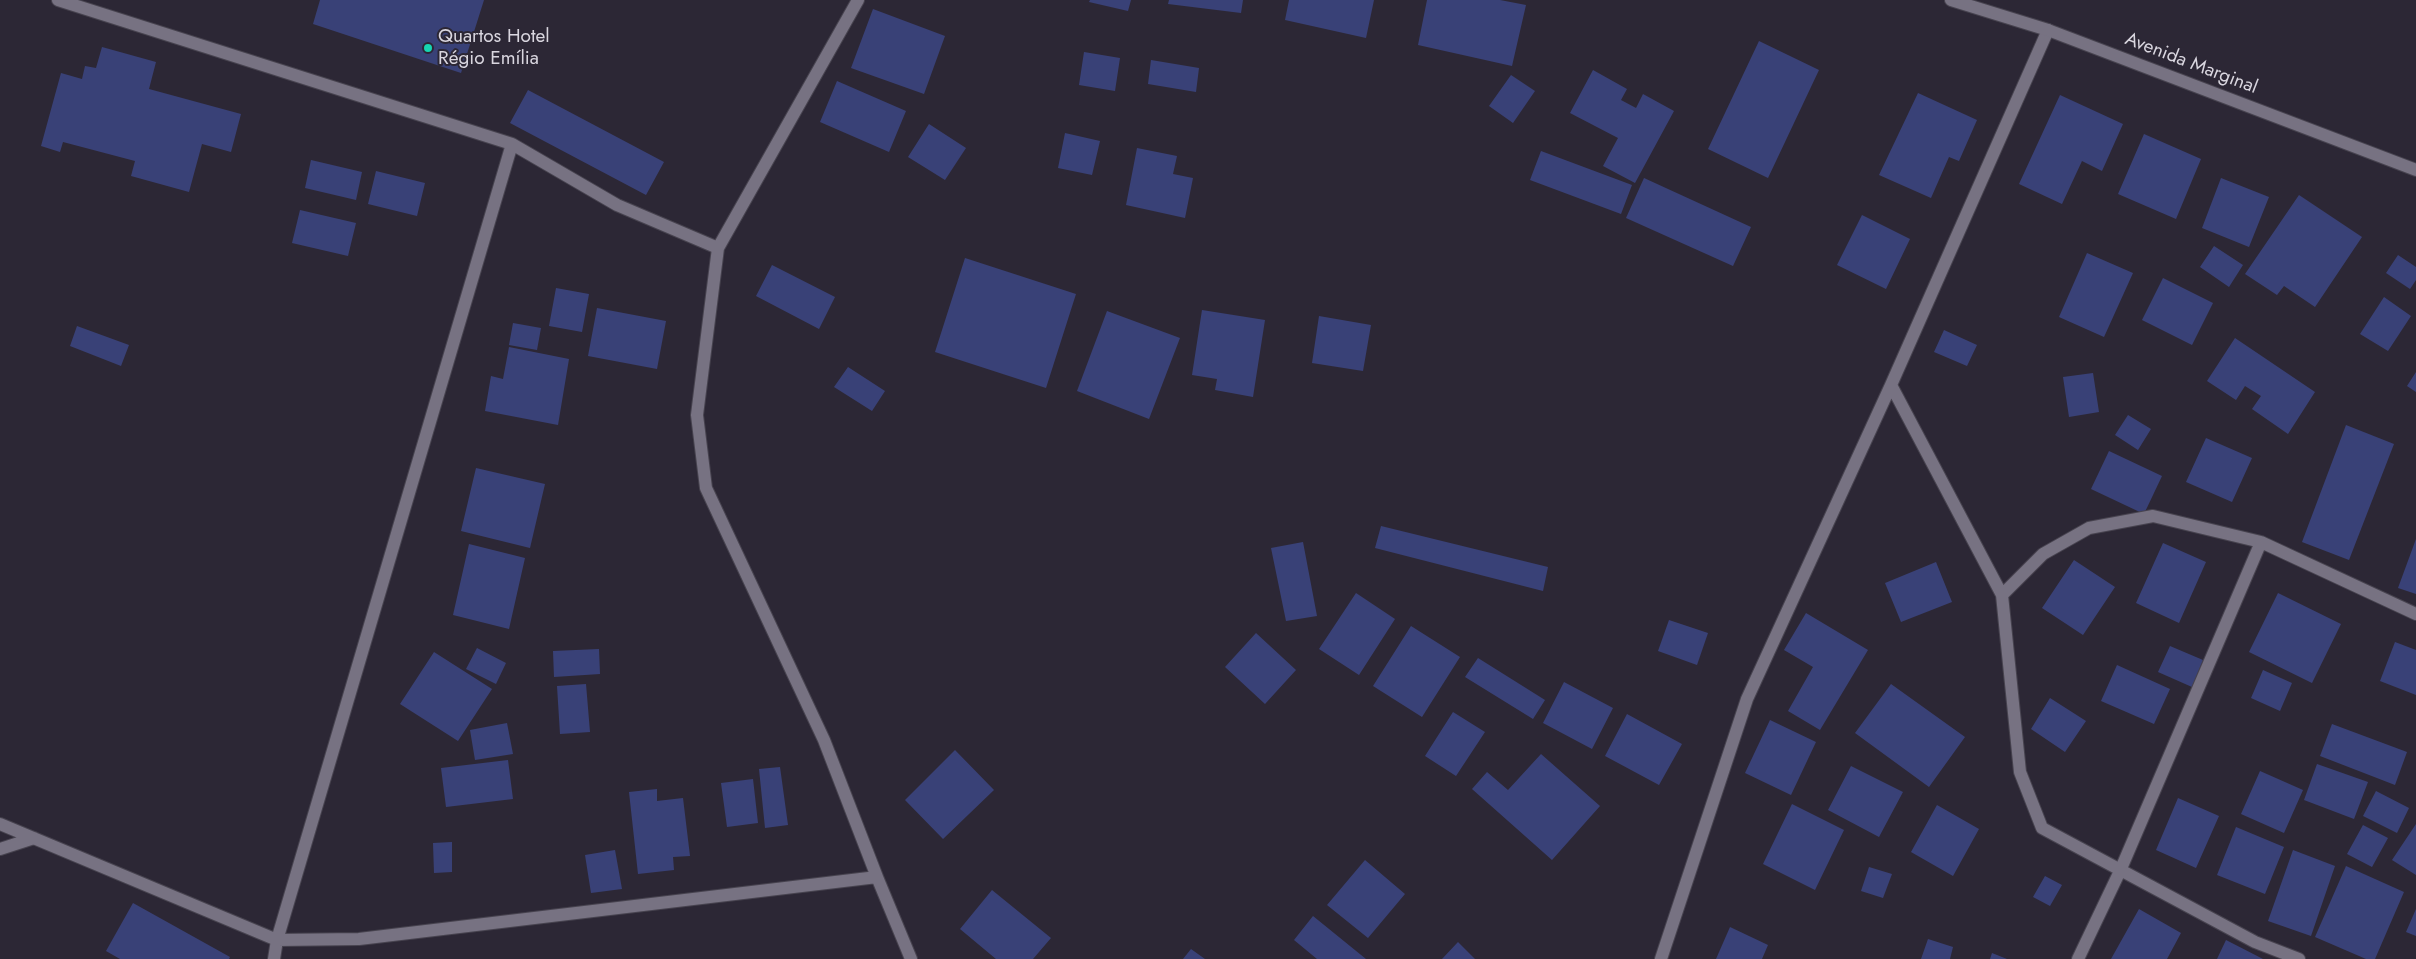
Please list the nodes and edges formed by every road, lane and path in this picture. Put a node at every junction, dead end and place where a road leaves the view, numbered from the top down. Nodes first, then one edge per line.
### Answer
1 (58, 0) edge
2 (858, 0) edge
3 (1951, 0) edge
4 (2048, 30) junction
5 (512, 144) junction
6 (2416, 170) edge
7 (718, 248) junction
8 (1891, 385) junction
9 (2262, 542) junction
10 (2002, 595) junction
11 (2416, 614) edge
12 (0, 824) edge
13 (34, 838) junction
14 (0, 850) edge
15 (2120, 871) junction
16 (877, 877) junction
17 (277, 940) junction
18 (274, 959) edge
19 (911, 959) edge
20 (1661, 959) edge
21 (2078, 959) edge
22 (2299, 959) edge

1 - 5 street
2 - 7 street
3 - 4 street, Avenida Marginal
4 - 6 street, Avenida Marginal
4 - 8 street
5 - 7 street
5 - 17 street
7 - 16 street
8 - 10 street
8 - 20 street
9 - 10 street
9 - 11 street
9 - 15 street
10 - 15 street
12 - 13 street
13 - 14 street
13 - 17 street
15 - 21 street
15 - 22 street
16 - 17 street
16 - 19 street
17 - 18 street

